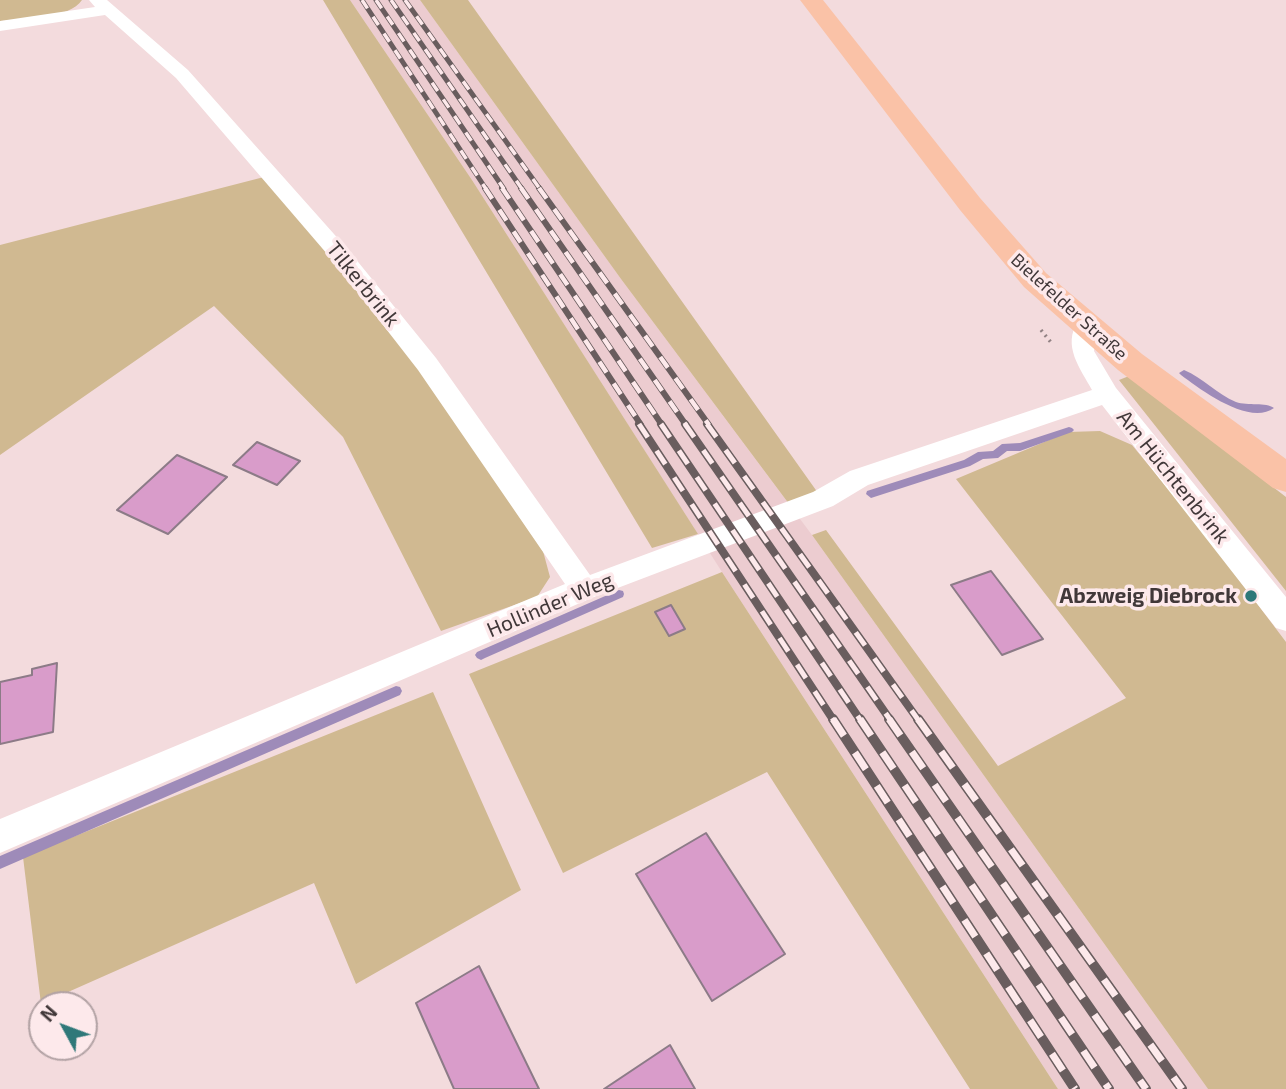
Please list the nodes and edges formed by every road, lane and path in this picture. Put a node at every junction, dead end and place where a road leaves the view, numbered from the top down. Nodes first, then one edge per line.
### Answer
1 (811, 0) edge
2 (102, 5) edge
3 (0, 26) edge
4 (1086, 326) junction
5 (1107, 394) junction
6 (1286, 478) edge
7 (584, 589) junction
8 (1286, 619) edge
9 (0, 836) edge

1 - 4 main road, Bielefelder Straße
2 - 3 street, Tilkerbrink
2 - 7 street, Tilkerbrink
4 - 5 street, Am Hüchtenbrink
4 - 6 main road, Bielefelder Straße
5 - 7 street, Hollinder Weg
5 - 8 street, Am Hüchtenbrink
7 - 9 street, Hollinder Weg

